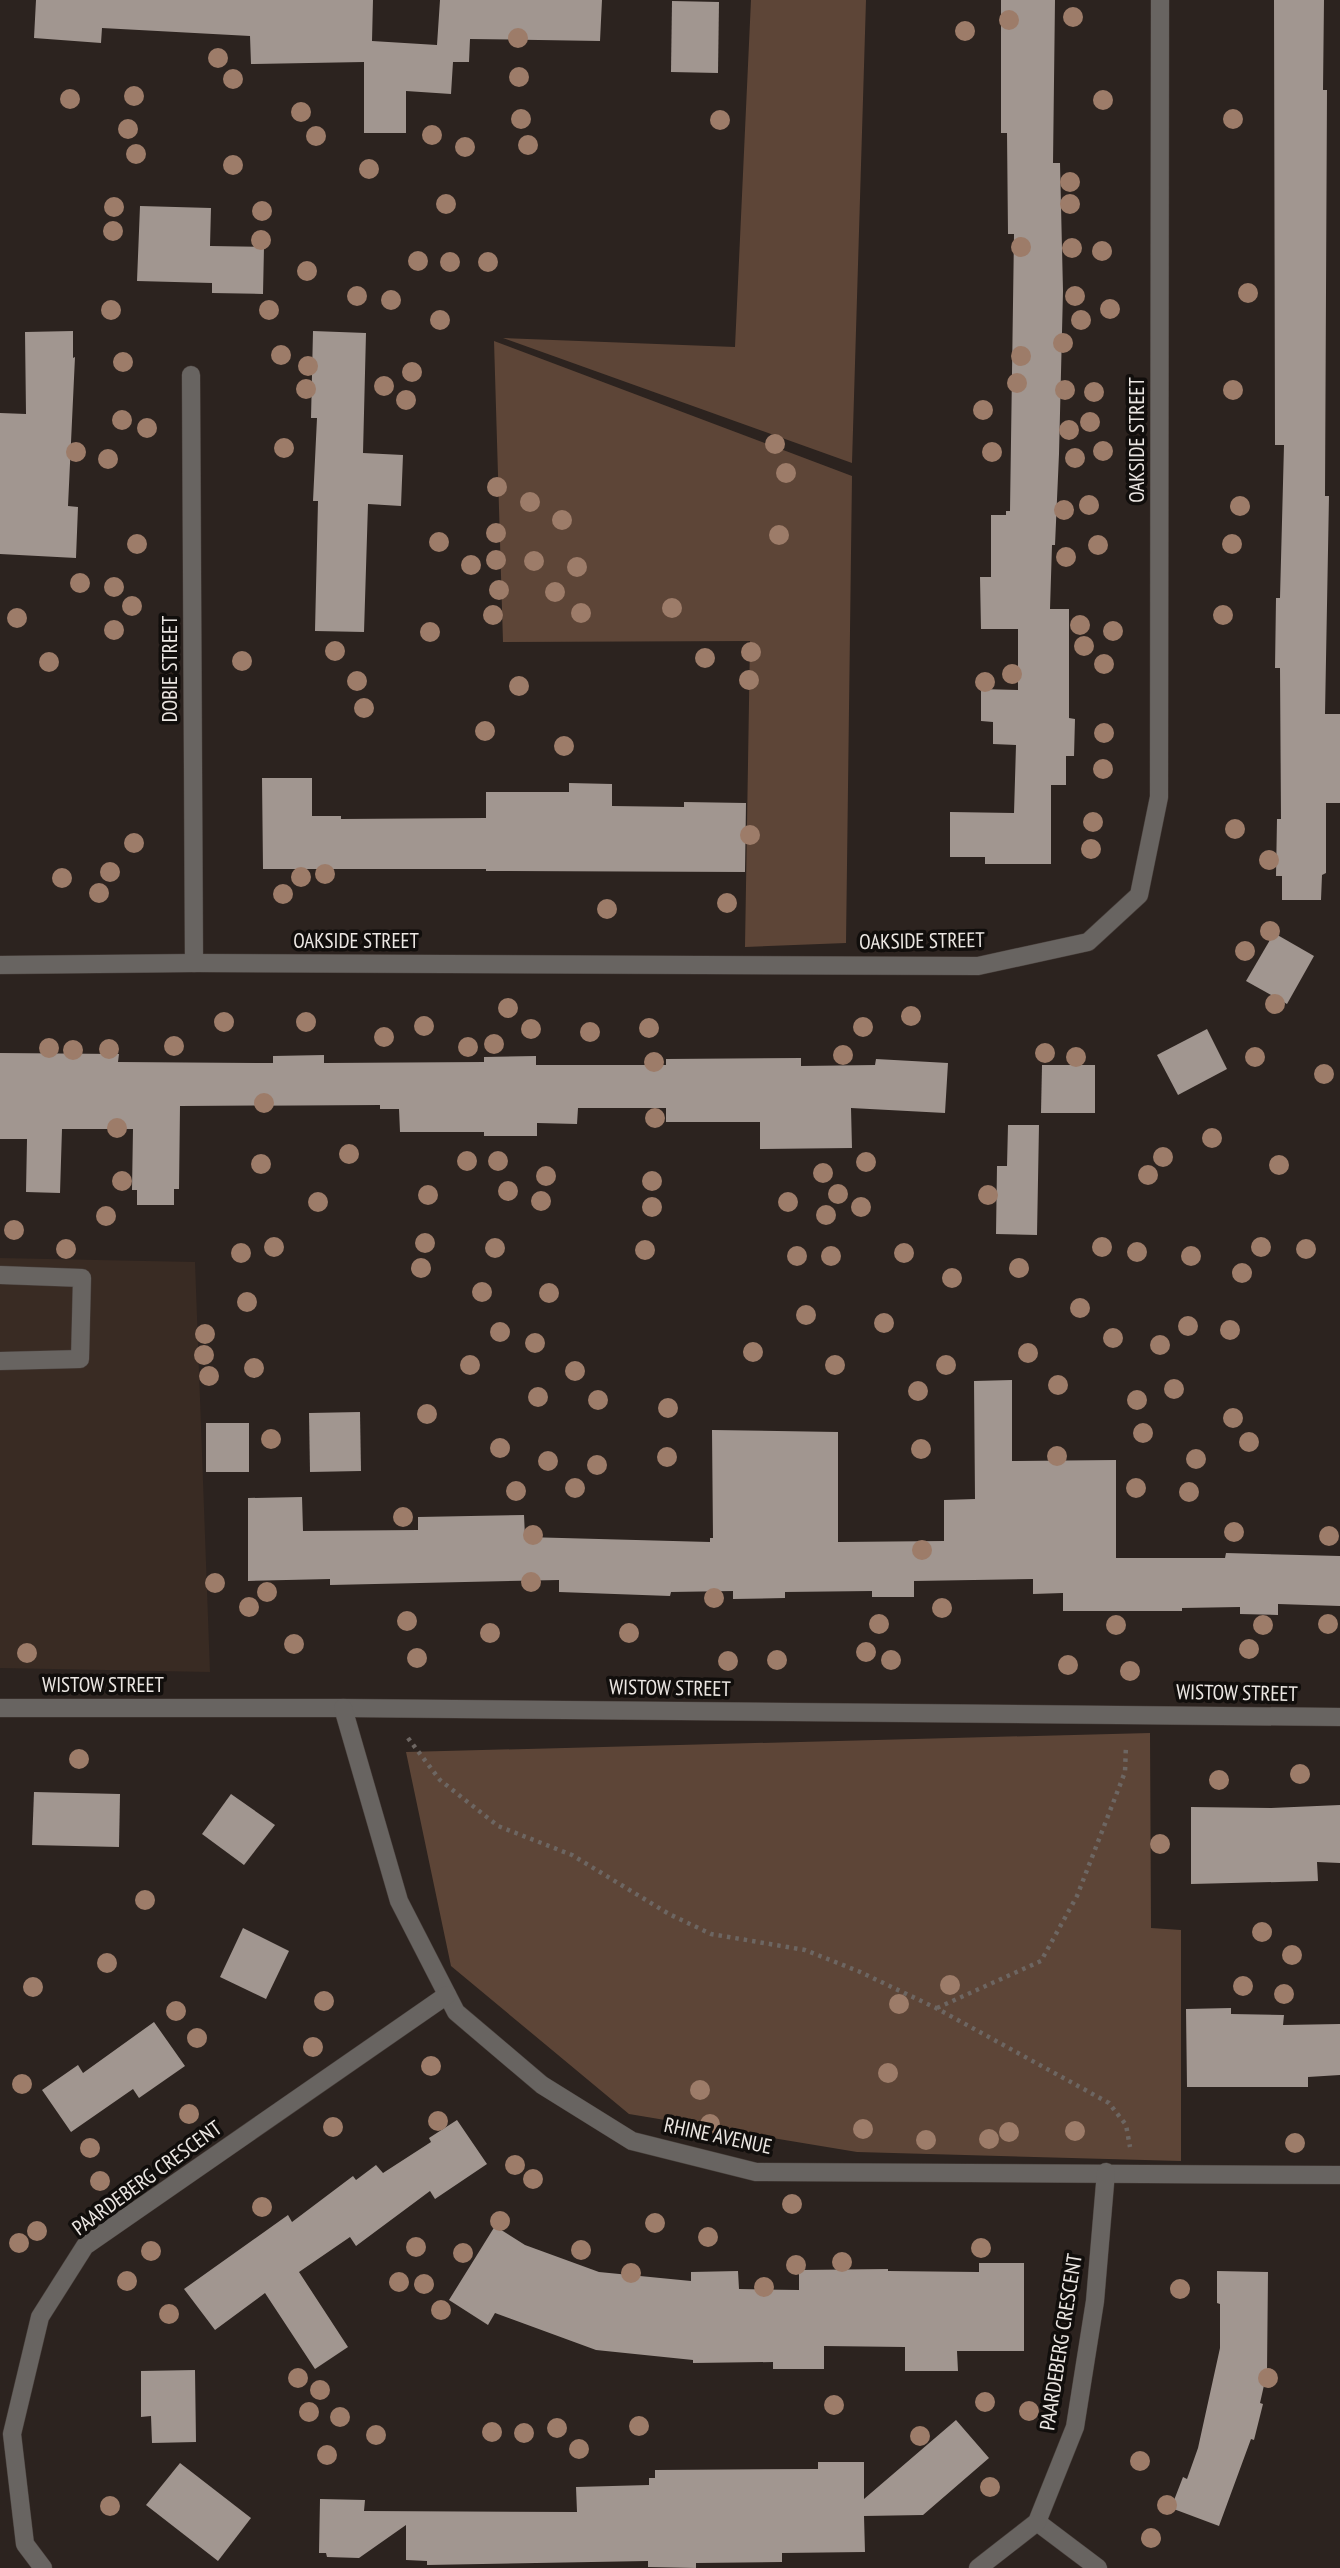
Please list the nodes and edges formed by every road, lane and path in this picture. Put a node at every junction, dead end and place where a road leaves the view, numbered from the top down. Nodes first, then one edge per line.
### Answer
1 (1160, 0) edge
2 (191, 375) dead end
3 (194, 963) junction
4 (0, 965) edge
5 (0, 1275) edge
6 (0, 1361) edge
7 (0, 1708) edge
8 (342, 1708) junction
9 (1340, 1717) edge
10 (404, 1732) dead end
11 (1127, 1734) dead end
12 (447, 1995) junction
13 (936, 2008) junction
14 (1131, 2154) dead end
15 (1105, 2172) junction
16 (1340, 2175) edge
17 (1037, 2522) junction
18 (43, 2568) edge
19 (978, 2568) edge
20 (1098, 2568) edge

1 - 3 street, OAKSIDE STREET
2 - 3 street, DOBIE STREET
3 - 4 street, OAKSIDE STREET
5 - 6 street
7 - 8 street, WISTOW STREET
8 - 9 street, WISTOW STREET
8 - 12 street, RHINE AVENUE
10 - 13 path
11 - 13 path
12 - 15 street, RHINE AVENUE
12 - 18 street, PAARDEBERG CRESCENT
13 - 14 path
15 - 16 street, RHINE AVENUE
15 - 17 street, PAARDEBERG CRESCENT
17 - 19 street
17 - 20 street

